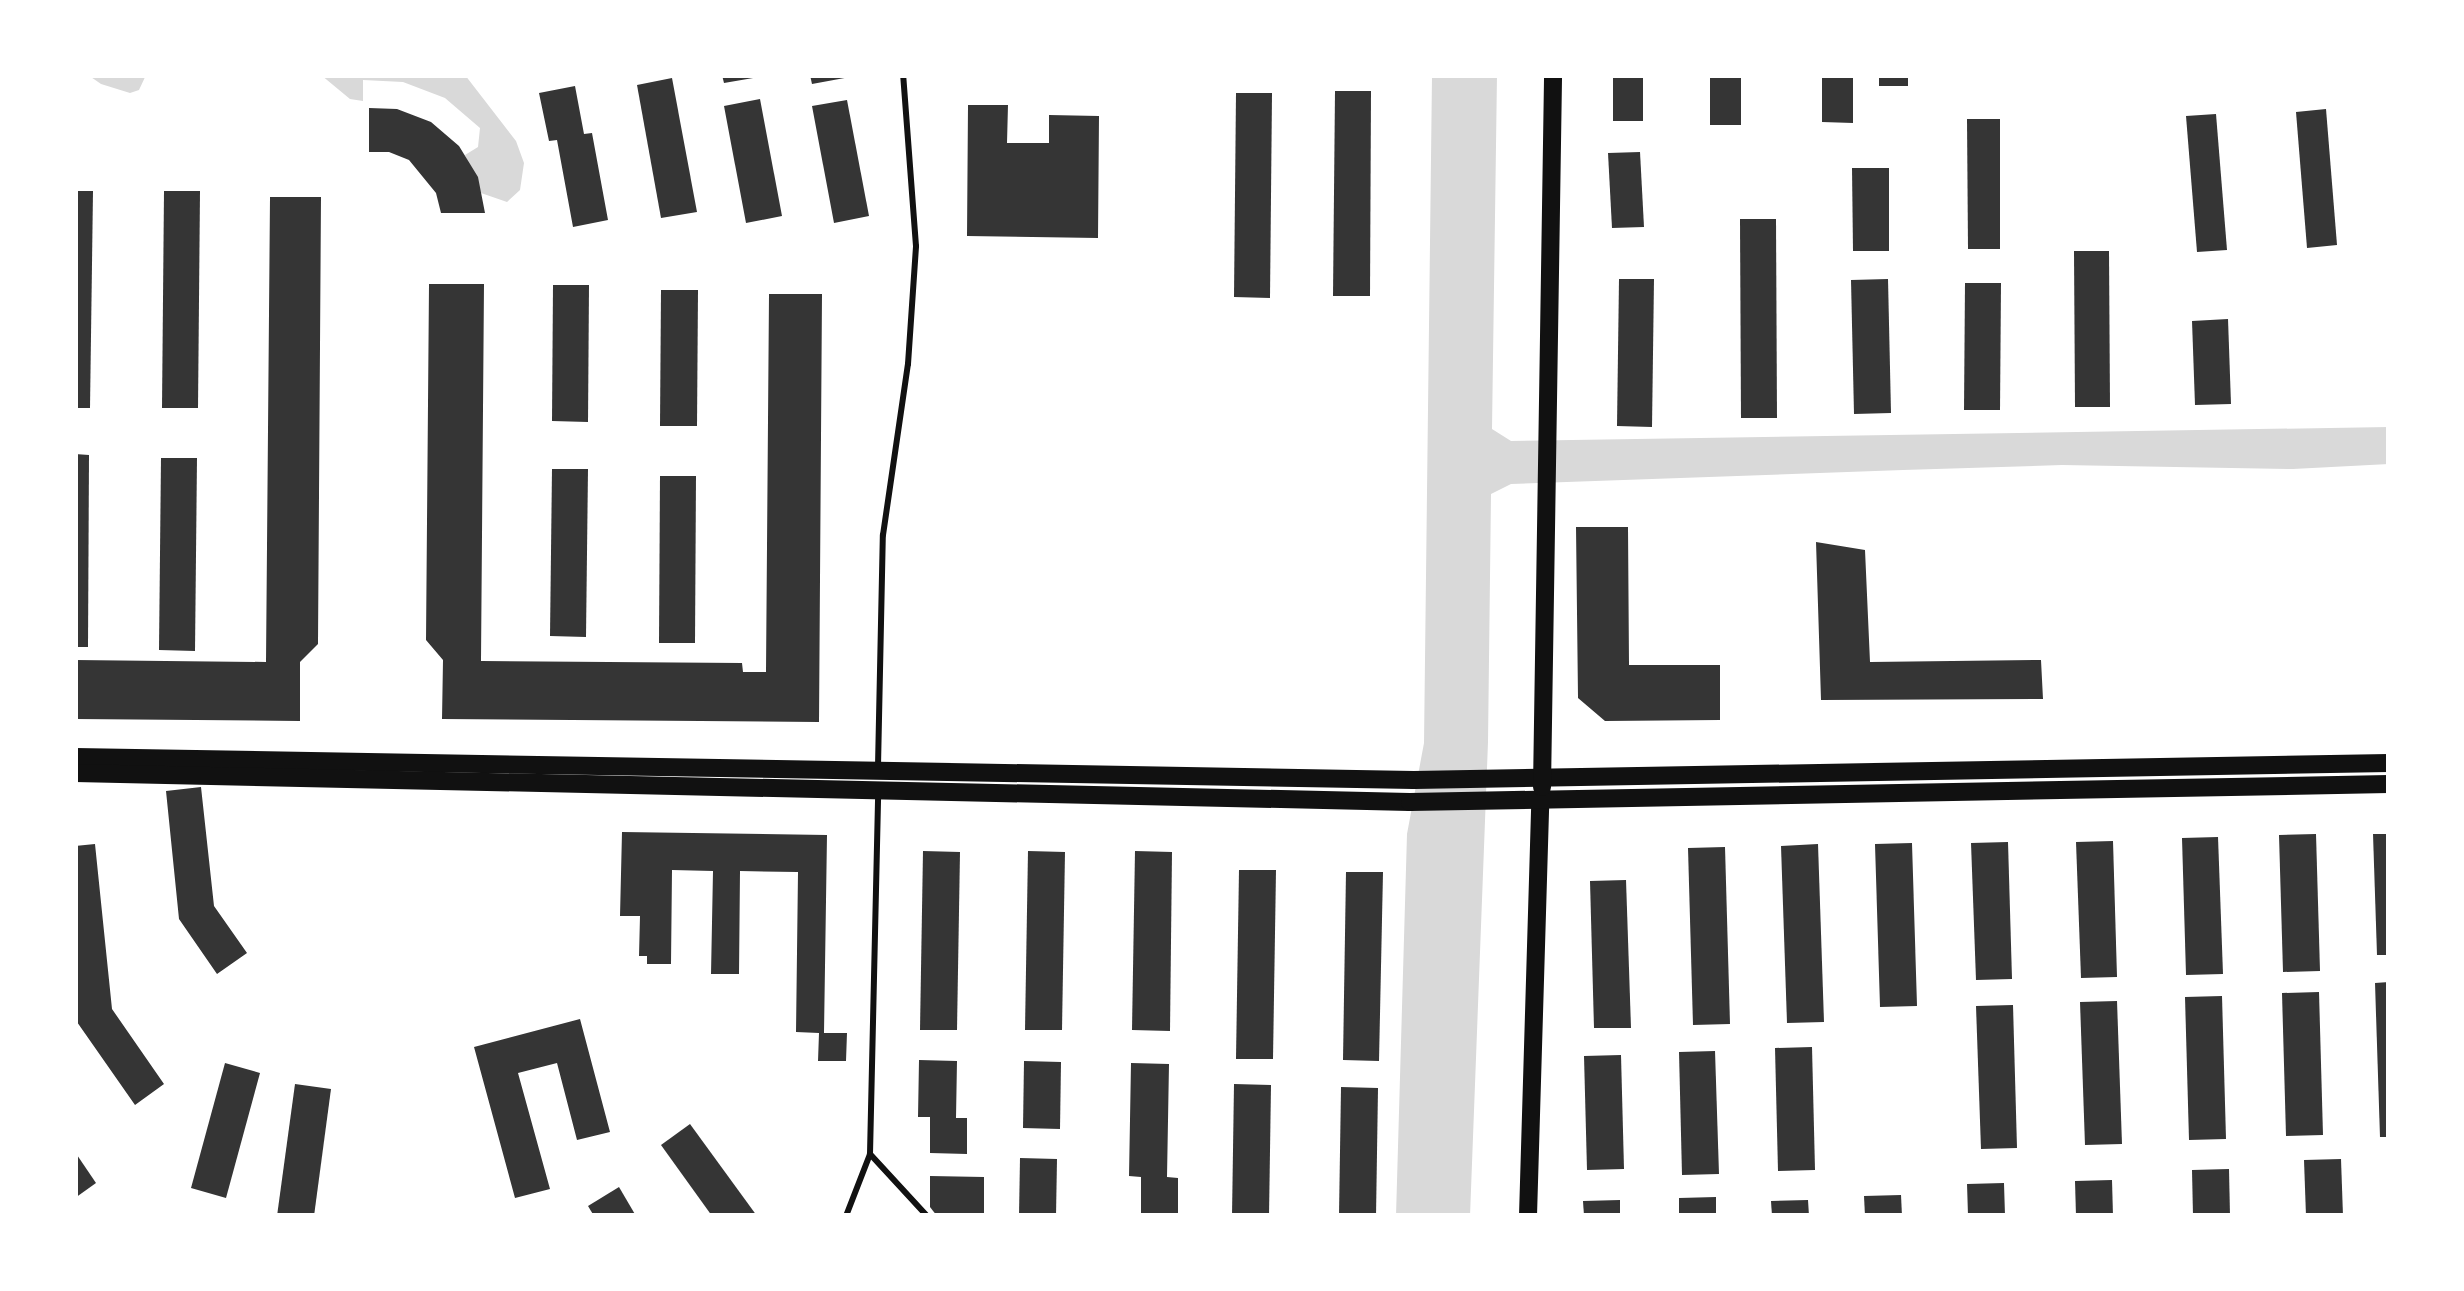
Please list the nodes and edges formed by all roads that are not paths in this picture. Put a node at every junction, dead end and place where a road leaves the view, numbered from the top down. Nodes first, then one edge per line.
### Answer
1 (903, 75) edge
2 (1553, 75) edge
3 (75, 757) edge
4 (2389, 763) edge
5 (878, 770) junction
6 (75, 774) edge
7 (1542, 780) junction
8 (2389, 784) edge
9 (878, 791) junction
10 (1540, 802) junction
11 (870, 1154) junction
12 (846, 1216) edge
13 (927, 1216) edge
14 (1528, 1216) edge

1 - 5 lane
2 - 7 main road
3 - 5 main road
4 - 7 main road
5 - 7 main road
5 - 9 lane
6 - 9 main road
7 - 10 main road
8 - 10 main road
9 - 10 main road
9 - 11 lane
10 - 14 main road
11 - 12 lane
11 - 13 lane

